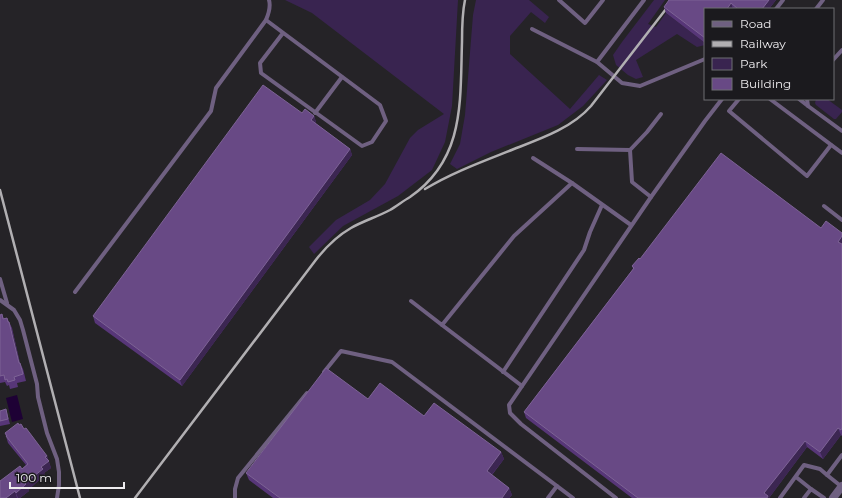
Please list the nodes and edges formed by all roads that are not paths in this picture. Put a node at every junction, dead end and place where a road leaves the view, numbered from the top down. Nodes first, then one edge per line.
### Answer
1 (269, 0) edge
2 (559, 0) edge
3 (604, 0) edge
4 (644, 0) edge
5 (783, 0) edge
6 (824, 0) edge
7 (777, 8) edge
8 (817, 8) edge
9 (266, 20) junction
10 (532, 29) dead end
11 (283, 32) junction
12 (842, 50) edge
13 (704, 59) edge
14 (834, 59) edge
15 (597, 62) junction
16 (342, 77) junction
17 (721, 100) edge
18 (738, 100) edge
19 (771, 100) edge
20 (800, 100) edge
21 (807, 100) edge
22 (808, 106) junction
23 (315, 112) junction
24 (661, 114) dead end
25 (842, 131) edge
26 (830, 145) junction
27 (577, 149) dead end
28 (630, 150) junction
29 (842, 153) edge
30 (533, 158) dead end
31 (572, 183) junction
32 (651, 197) junction
33 (602, 205) junction
34 (824, 206) dead end
35 (842, 220) edge
36 (631, 226) junction
37 (0, 279) edge
38 (76, 292) dead end
39 (0, 300) edge
40 (411, 301) dead end
41 (7, 304) junction
42 (442, 325) junction
43 (503, 372) junction
44 (321, 375) edge
45 (522, 386) junction
46 (312, 387) edge
47 (842, 455) edge
48 (827, 475) junction
49 (796, 477) junction
50 (557, 486) junction
51 (811, 489) junction
52 (839, 492) edge
53 (57, 498) edge
54 (235, 498) edge
55 (548, 498) edge
56 (573, 498) edge
57 (616, 498) edge
58 (780, 498) edge
59 (804, 498) edge
60 (824, 498) edge

1 - 9 lane
2 - 3 lane
4 - 15 lane
5 - 7 lane
6 - 8 lane
9 - 11 lane
9 - 38 lane
10 - 15 lane
11 - 16 lane
11 - 23 lane
12 - 14 lane
13 - 15 lane
16 - 23 lane
16 - 23 lane
17 - 32 lane
18 - 26 lane
19 - 26 lane
20 - 22 lane
21 - 22 lane
22 - 25 lane
24 - 28 lane
26 - 29 lane
27 - 28 lane
28 - 32 lane
30 - 31 lane
31 - 33 lane
31 - 42 lane
32 - 36 lane
33 - 36 lane
33 - 43 lane
34 - 35 lane
36 - 45 lane
37 - 41 lane
39 - 41 lane
40 - 42 lane
41 - 53 lane
42 - 43 lane
43 - 45 lane
44 - 50 lane
45 - 57 lane
46 - 54 lane
47 - 48 lane
48 - 49 lane
48 - 52 lane
49 - 51 lane
49 - 58 lane
50 - 55 lane
50 - 56 lane
51 - 59 lane
51 - 60 lane

